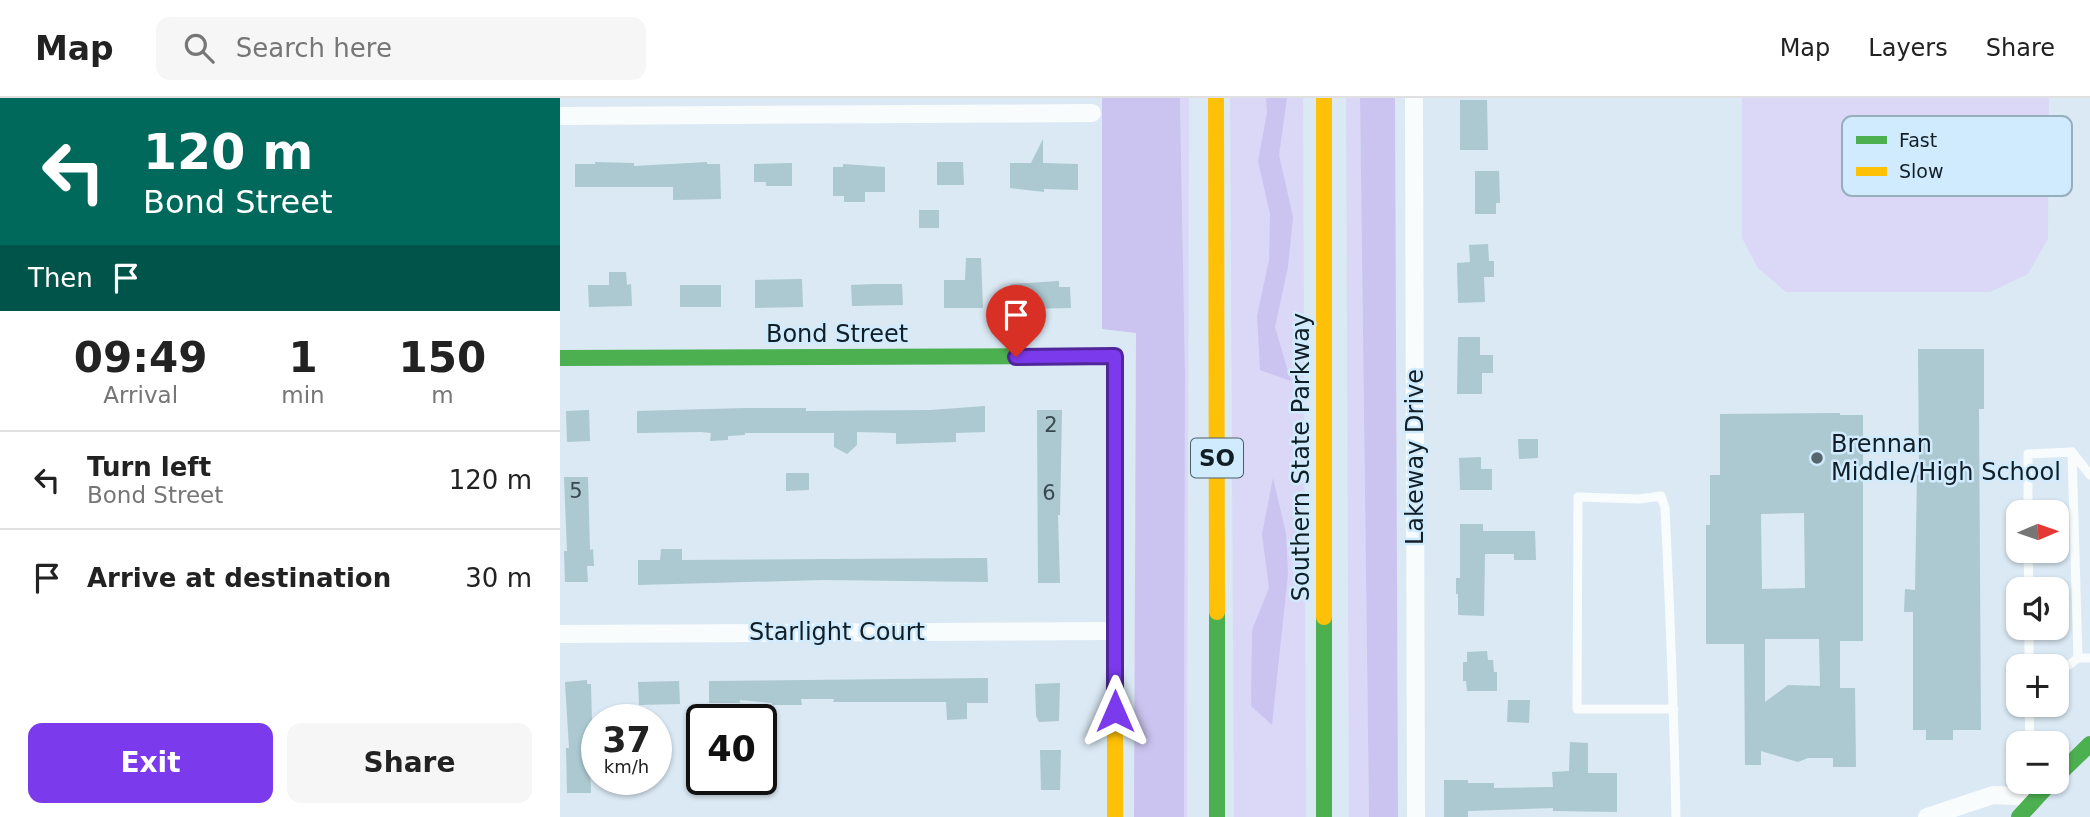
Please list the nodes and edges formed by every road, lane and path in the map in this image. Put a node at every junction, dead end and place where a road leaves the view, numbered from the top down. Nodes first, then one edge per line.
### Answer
1 (1216, 98) edge
2 (1324, 98) edge
3 (1414, 98) edge
4 (1092, 113) dead end
5 (560, 116) edge
6 (560, 358) edge
7 (2072, 452) junction
8 (2090, 475) edge
9 (2028, 500) edge
10 (1114, 631) junction
11 (560, 634) edge
12 (2078, 658) junction
13 (2090, 658) edge
14 (2069, 665) edge
15 (1674, 709) junction
16 (2090, 744) edge
17 (2069, 764) edge
18 (2006, 793) edge
19 (2038, 794) edge
20 (1115, 817) edge
21 (1217, 817) edge
22 (1324, 817) edge
23 (1416, 817) edge
24 (1676, 817) edge
25 (1927, 817) edge
26 (2019, 817) edge

1 - 21 main road, SO
2 - 22 main road, Southern State Parkway
3 - 23 street, Lakeway Drive
4 - 5 street
6 - 10 main road, Bond Street
7 - 8 lane
7 - 9 lane
7 - 12 lane
10 - 11 street, Starlight Court
10 - 20 main road
12 - 13 lane
12 - 14 lane
15 - 15 lane
15 - 24 lane
16 - 17 main road
18 - 25 street
19 - 26 main road

